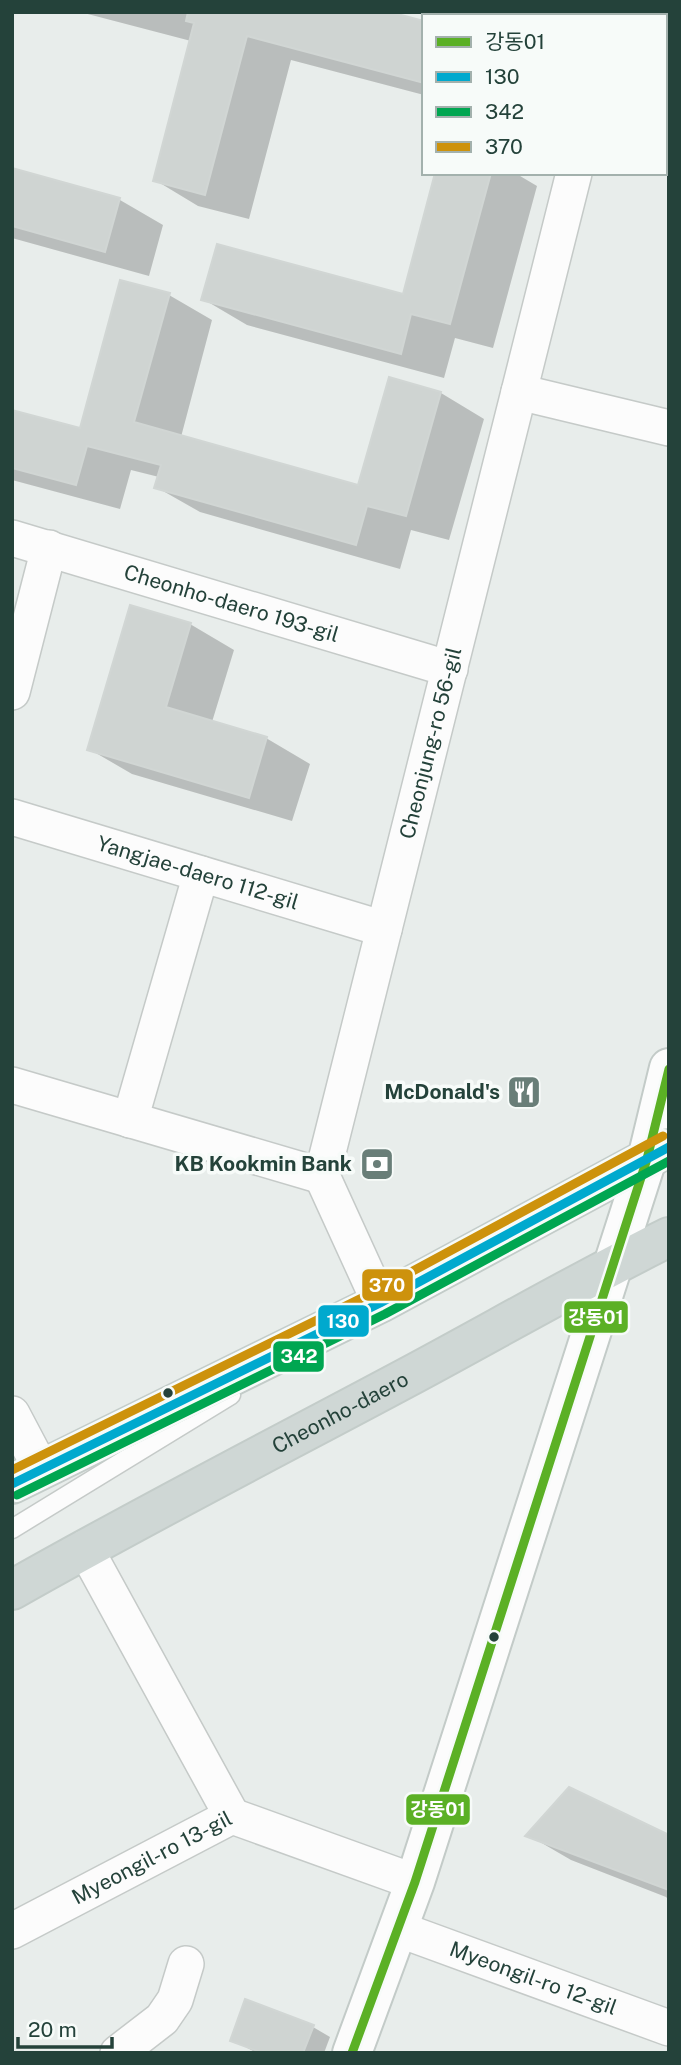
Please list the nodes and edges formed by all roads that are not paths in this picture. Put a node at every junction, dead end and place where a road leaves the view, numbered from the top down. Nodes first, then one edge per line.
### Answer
1 (573, 175) edge
2 (519, 392) junction
3 (669, 428) edge
4 (12, 538) edge
5 (48, 548) junction
6 (450, 668) junction
7 (12, 692) edge
8 (12, 817) edge
9 (201, 874) junction
10 (384, 929) junction
11 (669, 1068) edge
12 (12, 1085) edge
13 (130, 1120) junction
14 (658, 1153) edge
15 (321, 1176) junction
16 (669, 1237) edge
17 (613, 1265) junction
18 (380, 1303) junction
19 (12, 1414) edge
20 (27, 1476) edge
21 (12, 1529) edge
22 (85, 1548) junction
23 (12, 1590) edge
24 (232, 1816) junction
25 (415, 1882) junction
26 (398, 1929) junction
27 (12, 1931) edge
28 (187, 1964) dead end
29 (669, 2028) edge
30 (118, 2053) edge
31 (352, 2053) edge

1 - 2 street, Cheonjung-ro 56-gil
2 - 3 street
2 - 6 street, Cheonjung-ro 56-gil
4 - 5 street, Cheonho-daero 193-gil
5 - 6 street, Cheonho-daero 193-gil
5 - 7 street
6 - 10 street, Cheonjung-ro 56-gil
8 - 9 street, Yangjae-daero 112-gil
9 - 10 street, Yangjae-daero 112-gil
9 - 13 street
10 - 15 street, Cheonjung-ro 56-gil
11 - 14 street
12 - 13 street
13 - 15 street
14 - 17 street
14 - 18 main road
15 - 18 street
16 - 17 main road, Cheonho-daero
17 - 22 main road, Cheonho-daero
17 - 25 street
18 - 20 main road
18 - 21 lane
19 - 20 street
22 - 23 main road, Cheonho-daero
22 - 24 street
24 - 25 street, Myeongil-ro 13-gil
24 - 27 street, Myeongil-ro 13-gil
25 - 26 street
26 - 29 street, Myeongil-ro 12-gil
26 - 31 street
28 - 30 street

